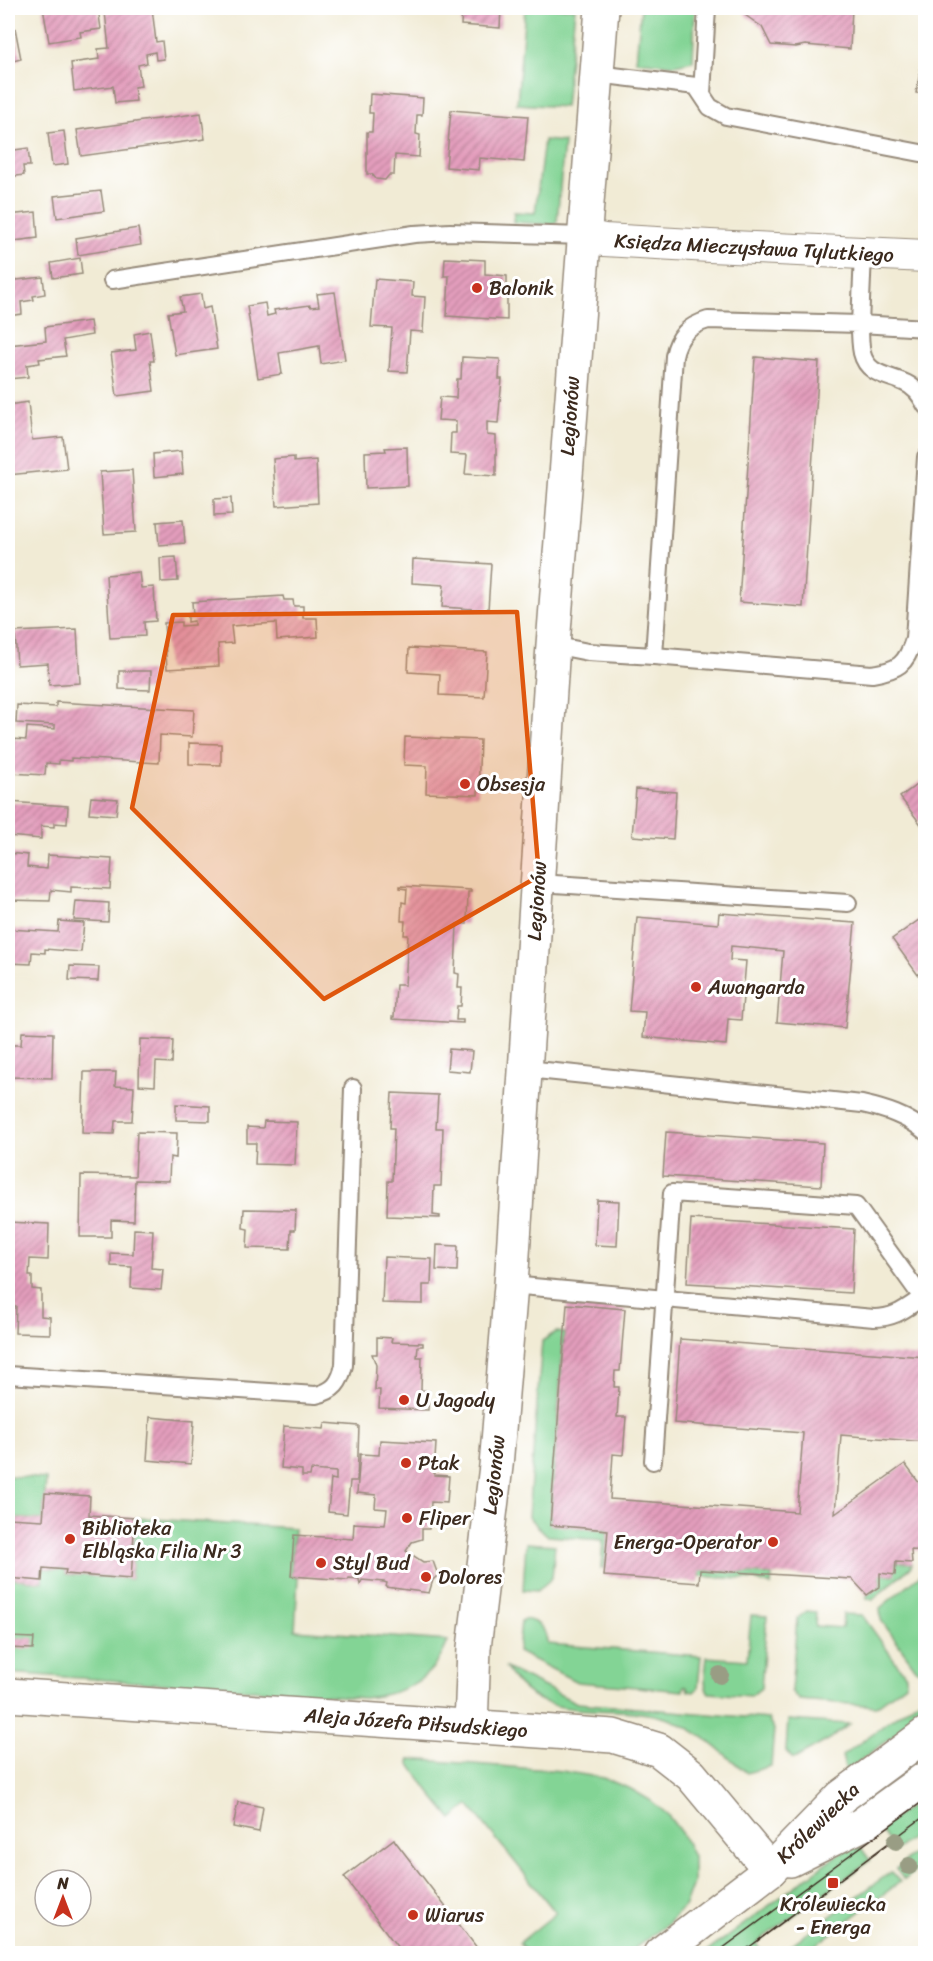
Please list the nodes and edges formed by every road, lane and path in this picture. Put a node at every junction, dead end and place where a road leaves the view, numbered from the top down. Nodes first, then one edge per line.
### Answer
1 (602, 8) edge
2 (707, 8) edge
3 (597, 74) junction
4 (702, 94) junction
5 (926, 154) edge
6 (584, 236) junction
7 (864, 254) junction
8 (926, 256) edge
9 (112, 280) dead end
10 (860, 324) junction
11 (926, 328) edge
12 (926, 406) edge
13 (926, 457) edge
14 (553, 645) junction
15 (654, 657) junction
16 (539, 883) junction
17 (848, 903) dead end
18 (527, 1069) junction
19 (353, 1088) dead end
20 (926, 1132) edge
21 (511, 1285) junction
22 (664, 1299) junction
23 (924, 1299) edge
24 (8, 1375) edge
25 (653, 1461) dead end
26 (8, 1695) edge
27 (471, 1726) junction
28 (926, 1734) edge
29 (924, 1781) edge
30 (770, 1870) junction
31 (660, 1953) edge

1 - 3 street, Legionów
2 - 4 lane
3 - 4 lane
3 - 6 street, Legionów
4 - 5 lane
6 - 7 street, Księdza Mieczysława Tylutkiego
6 - 9 lane
6 - 14 street, Legionów
7 - 8 street, Księdza Mieczysława Tylutkiego
7 - 10 lane
10 - 11 lane
10 - 12 lane
10 - 15 lane
13 - 15 lane
14 - 15 lane
14 - 16 street, Legionów
16 - 17 lane
16 - 18 street, Legionów
18 - 20 lane
18 - 21 street, Legionów
19 - 24 lane
21 - 22 lane
21 - 27 street, Legionów
22 - 23 lane
22 - 23 lane
22 - 25 lane
26 - 27 street, Aleja Józefa Piłsudskiego
27 - 30 street, Aleja Józefa Piłsudskiego
28 - 30 street, Królewiecka
29 - 30 street, Królewiecka
30 - 31 street, Królewiecka

